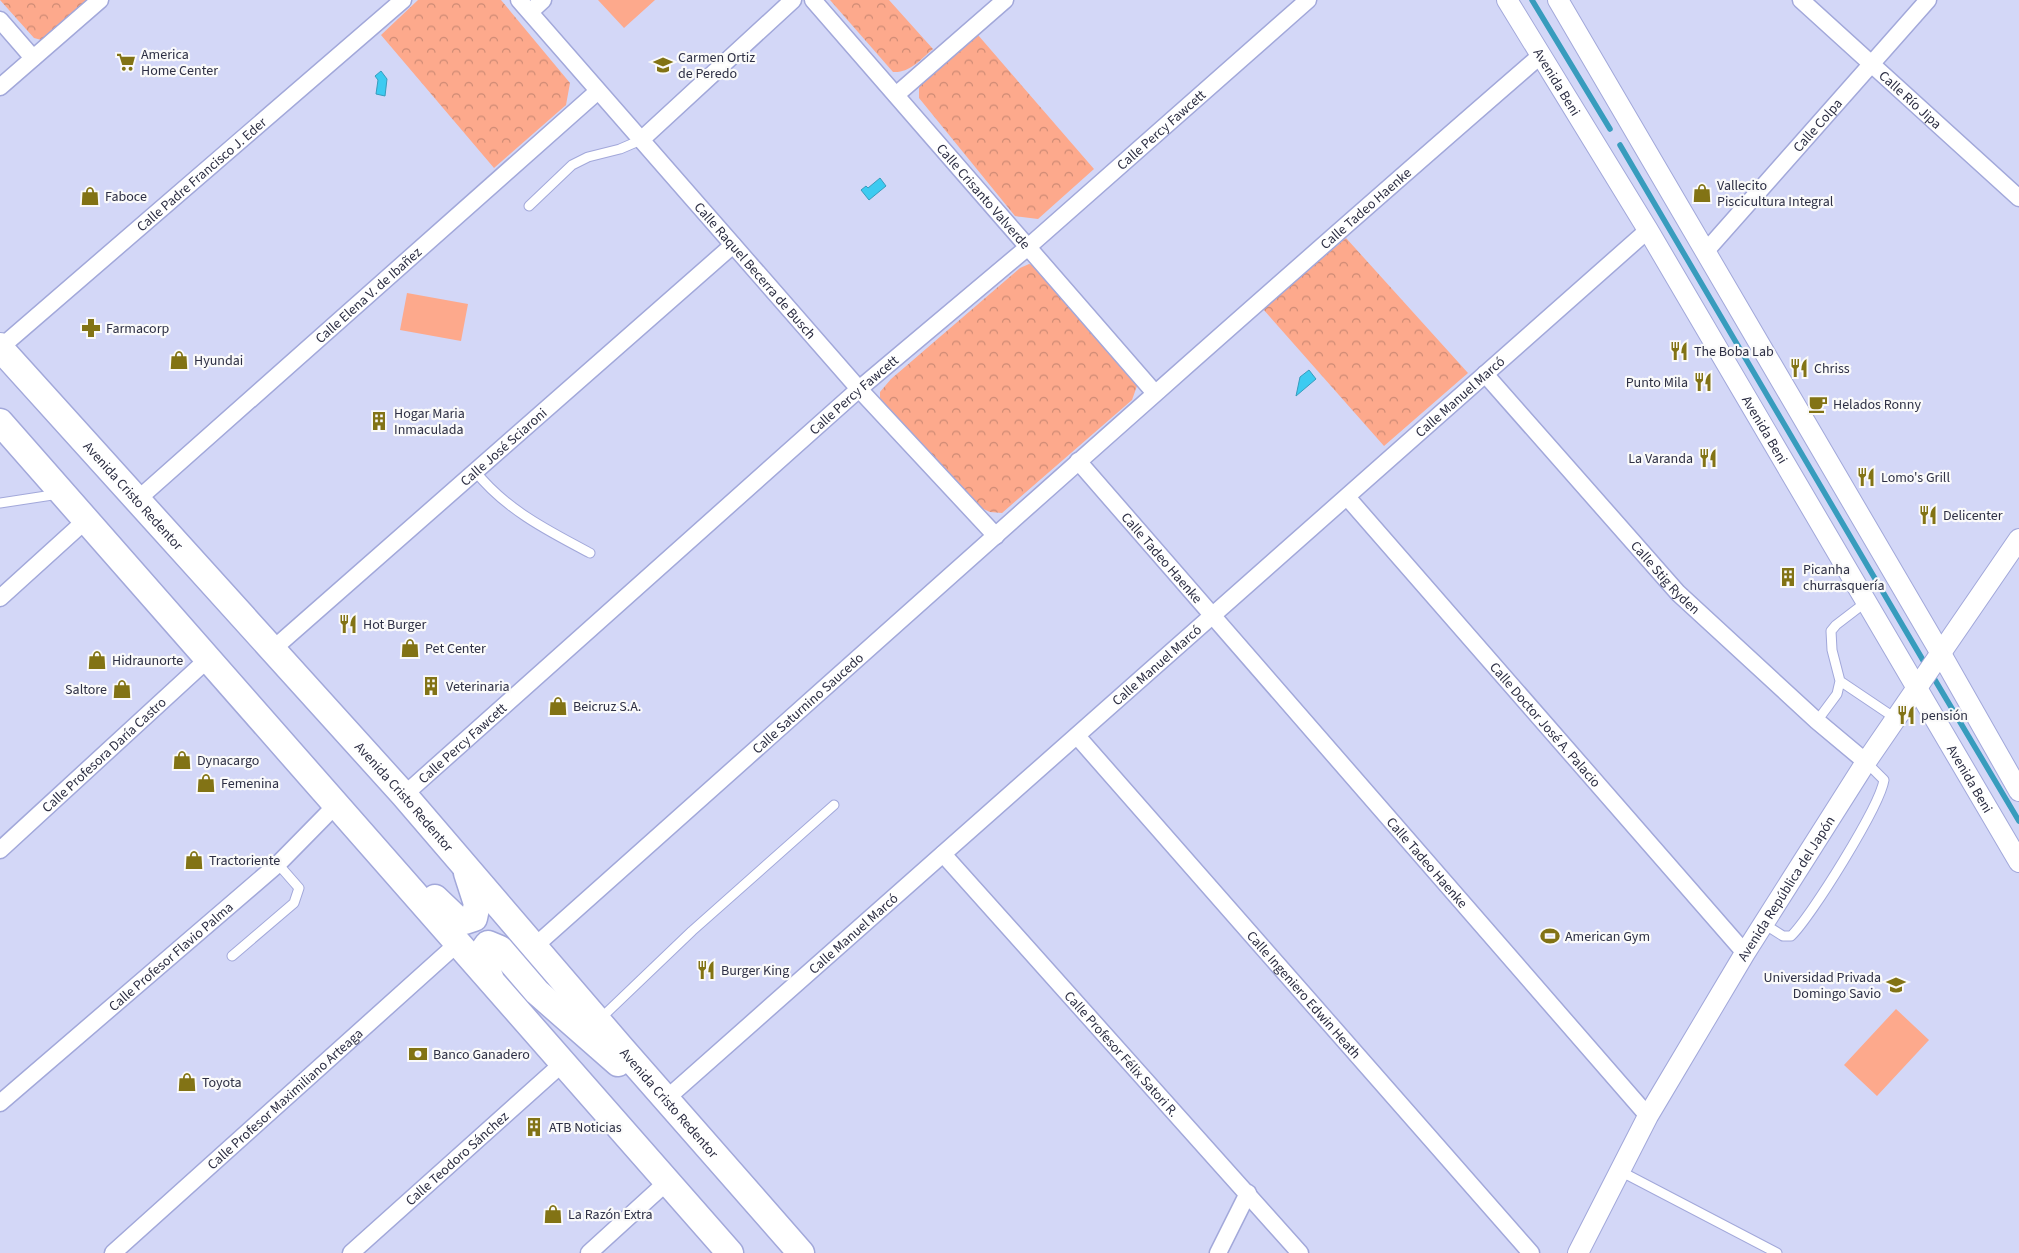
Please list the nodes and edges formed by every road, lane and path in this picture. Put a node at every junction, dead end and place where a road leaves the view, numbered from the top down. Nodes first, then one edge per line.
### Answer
1 (100, 0) edge
2 (403, 0) edge
3 (543, 0) edge
4 (793, 0) edge
5 (813, 0) edge
6 (1005, 0) edge
7 (1308, 0) edge
8 (1507, 0) edge
9 (1558, 0) edge
10 (1801, 0) edge
11 (1928, 0) edge
12 (524, 6) edge
13 (0, 20) edge
14 (1540, 56) junction
15 (33, 58) junction
16 (1871, 64) junction
17 (0, 87) edge
18 (598, 91) junction
19 (896, 95) junction
20 (641, 140) junction
21 (2019, 198) edge
22 (529, 206) dead end
23 (1648, 230) junction
24 (733, 244) junction
25 (1028, 247) junction
26 (1706, 251) junction
27 (0, 348) edge
28 (1485, 374) junction
29 (859, 389) junction
30 (1154, 392) junction
31 (0, 422) edge
32 (1078, 461) junction
33 (476, 471) junction
34 (61, 494) junction
35 (1346, 497) junction
36 (137, 500) junction
37 (0, 504) edge
38 (85, 521) junction
39 (996, 536) junction
40 (2019, 539) edge
41 (590, 553) dead end
42 (0, 598) edge
43 (1866, 602) junction
44 (1213, 615) junction
45 (272, 650) junction
46 (1938, 655) junction
47 (210, 658) junction
48 (1840, 681) junction
49 (1917, 686) junction
50 (1895, 718) junction
51 (1817, 721) junction
52 (1077, 736) junction
53 (1866, 762) junction
54 (318, 782) junction
55 (2019, 791) edge
56 (404, 795) junction
57 (337, 804) junction
58 (834, 805) dead end
59 (0, 850) edge
60 (943, 854) junction
61 (461, 861) junction
62 (2019, 862) edge
63 (278, 864) junction
64 (1764, 924) junction
65 (458, 943) junction
66 (535, 946) junction
67 (1745, 953) junction
68 (232, 956) dead end
69 (500, 992) junction
70 (599, 1021) junction
71 (563, 1064) junction
72 (649, 1080) junction
73 (666, 1099) junction
74 (0, 1103) edge
75 (1648, 1116) junction
76 (1620, 1171) junction
77 (668, 1181) junction
78 (1248, 1193) junction
79 (113, 1253) edge
80 (351, 1253) edge
81 (589, 1253) edge
82 (730, 1253) edge
83 (801, 1253) edge
84 (1218, 1253) edge
85 (1300, 1253) edge
86 (1531, 1253) edge
87 (1578, 1253) edge
88 (1777, 1253) edge

1 - 15 street
2 - 27 street, Calle Padre Francisco J. Eder
3 - 12 street
4 - 20 street
5 - 19 street, Calle Crisanto Valverde
6 - 19 street
7 - 25 street, Calle Percy Fawcett
8 - 14 street, Avenida Beni
9 - 26 street
10 - 16 street, Calle Río Jipa
11 - 16 street, Calle Colpa
12 - 18 street, Calle Raquel Becerra de Busch
13 - 15 street
14 - 23 street, Avenida Beni
14 - 30 street, Calle Tadeo Haenke
15 - 17 street
16 - 21 street, Calle Río Jipa
16 - 26 street, Calle Colpa
18 - 20 street, Calle Raquel Becerra de Busch
18 - 36 street, Calle Elena V. de Ibañez
19 - 25 street, Calle Crisanto Valverde
20 - 22 lane
20 - 24 street, Calle Raquel Becerra de Busch
23 - 28 street, Calle Manuel Marcó
23 - 43 street, Avenida Beni
24 - 29 street, Calle Raquel Becerra de Busch
24 - 33 street, Calle José Sciaroni
25 - 29 street, Calle Percy Fawcett
25 - 30 street, Calle Crisanto Valverde
26 - 46 street
27 - 36 main road, Avenida Cristo Redentor
28 - 35 street, Calle Manuel Marcó
28 - 51 street, Calle Stig Ryden
29 - 39 street, Calle Raquel Becerra de Busch
29 - 56 street, Calle Percy Fawcett
30 - 32 street, Calle Tadeo Haenke
31 - 34 main road
32 - 39 street, Calle Saturnino Saucedo
32 - 44 street, Calle Tadeo Haenke
33 - 41 lane
33 - 45 street, Calle José Sciaroni
34 - 37 lane
34 - 38 main road
35 - 44 street, Calle Manuel Marcó
35 - 67 street, Calle Doctor José A. Palacio
36 - 45 main road, Avenida Cristo Redentor
38 - 42 street
38 - 47 main road
39 - 66 street, Calle Saturnino Saucedo
40 - 46 street, Avenida República del Japón
43 - 48 lane
43 - 49 street, Avenida Beni
44 - 52 street, Calle Manuel Marcó
44 - 75 street, Calle Tadeo Haenke
45 - 56 main road, Avenida Cristo Redentor
46 - 49 street, Avenida República del Japón
46 - 55 street
47 - 54 main road
47 - 59 street, Calle Profesora Daría Castro
48 - 50 lane
48 - 51 lane
49 - 50 street, Avenida República del Japón
49 - 62 street, Avenida Beni
50 - 53 street, Avenida República del Japón
51 - 53 street, Calle Stig Ryden
52 - 60 street, Calle Manuel Marcó
52 - 86 street, Calle Ingeniero Edwin Heath
53 - 64 street, Avenida República del Japón
53 - 64 lane
54 - 57 main road
54 - 61 main road
56 - 61 main road, Avenida Cristo Redentor
57 - 63 street, Calle Profesor Flavio Palma
57 - 65 main road
58 - 70 lane
60 - 73 street, Calle Manuel Marcó
60 - 78 street, Calle Profesor Félix Satori R.
61 - 66 main road, Avenida Cristo Redentor
63 - 68 lane
63 - 74 street, Calle Profesor Flavio Palma
64 - 67 street, Avenida República del Japón
65 - 69 main road
65 - 79 street, Calle Profesor Maximiliano Arteaga
66 - 70 main road, Avenida Cristo Redentor
67 - 75 street, Avenida República del Japón
69 - 71 main road
69 - 72 main road
70 - 72 main road, Avenida Cristo Redentor
71 - 77 main road
71 - 80 street, Calle Teodoro Sánchez
72 - 73 main road, Avenida Cristo Redentor
73 - 83 main road, Avenida Cristo Redentor
75 - 76 street, Avenida República del Japón
76 - 87 street, Avenida República del Japón
76 - 88 lane
77 - 81 street
77 - 82 main road
78 - 84 street
78 - 85 street, Calle Profesor Félix Satori R.

